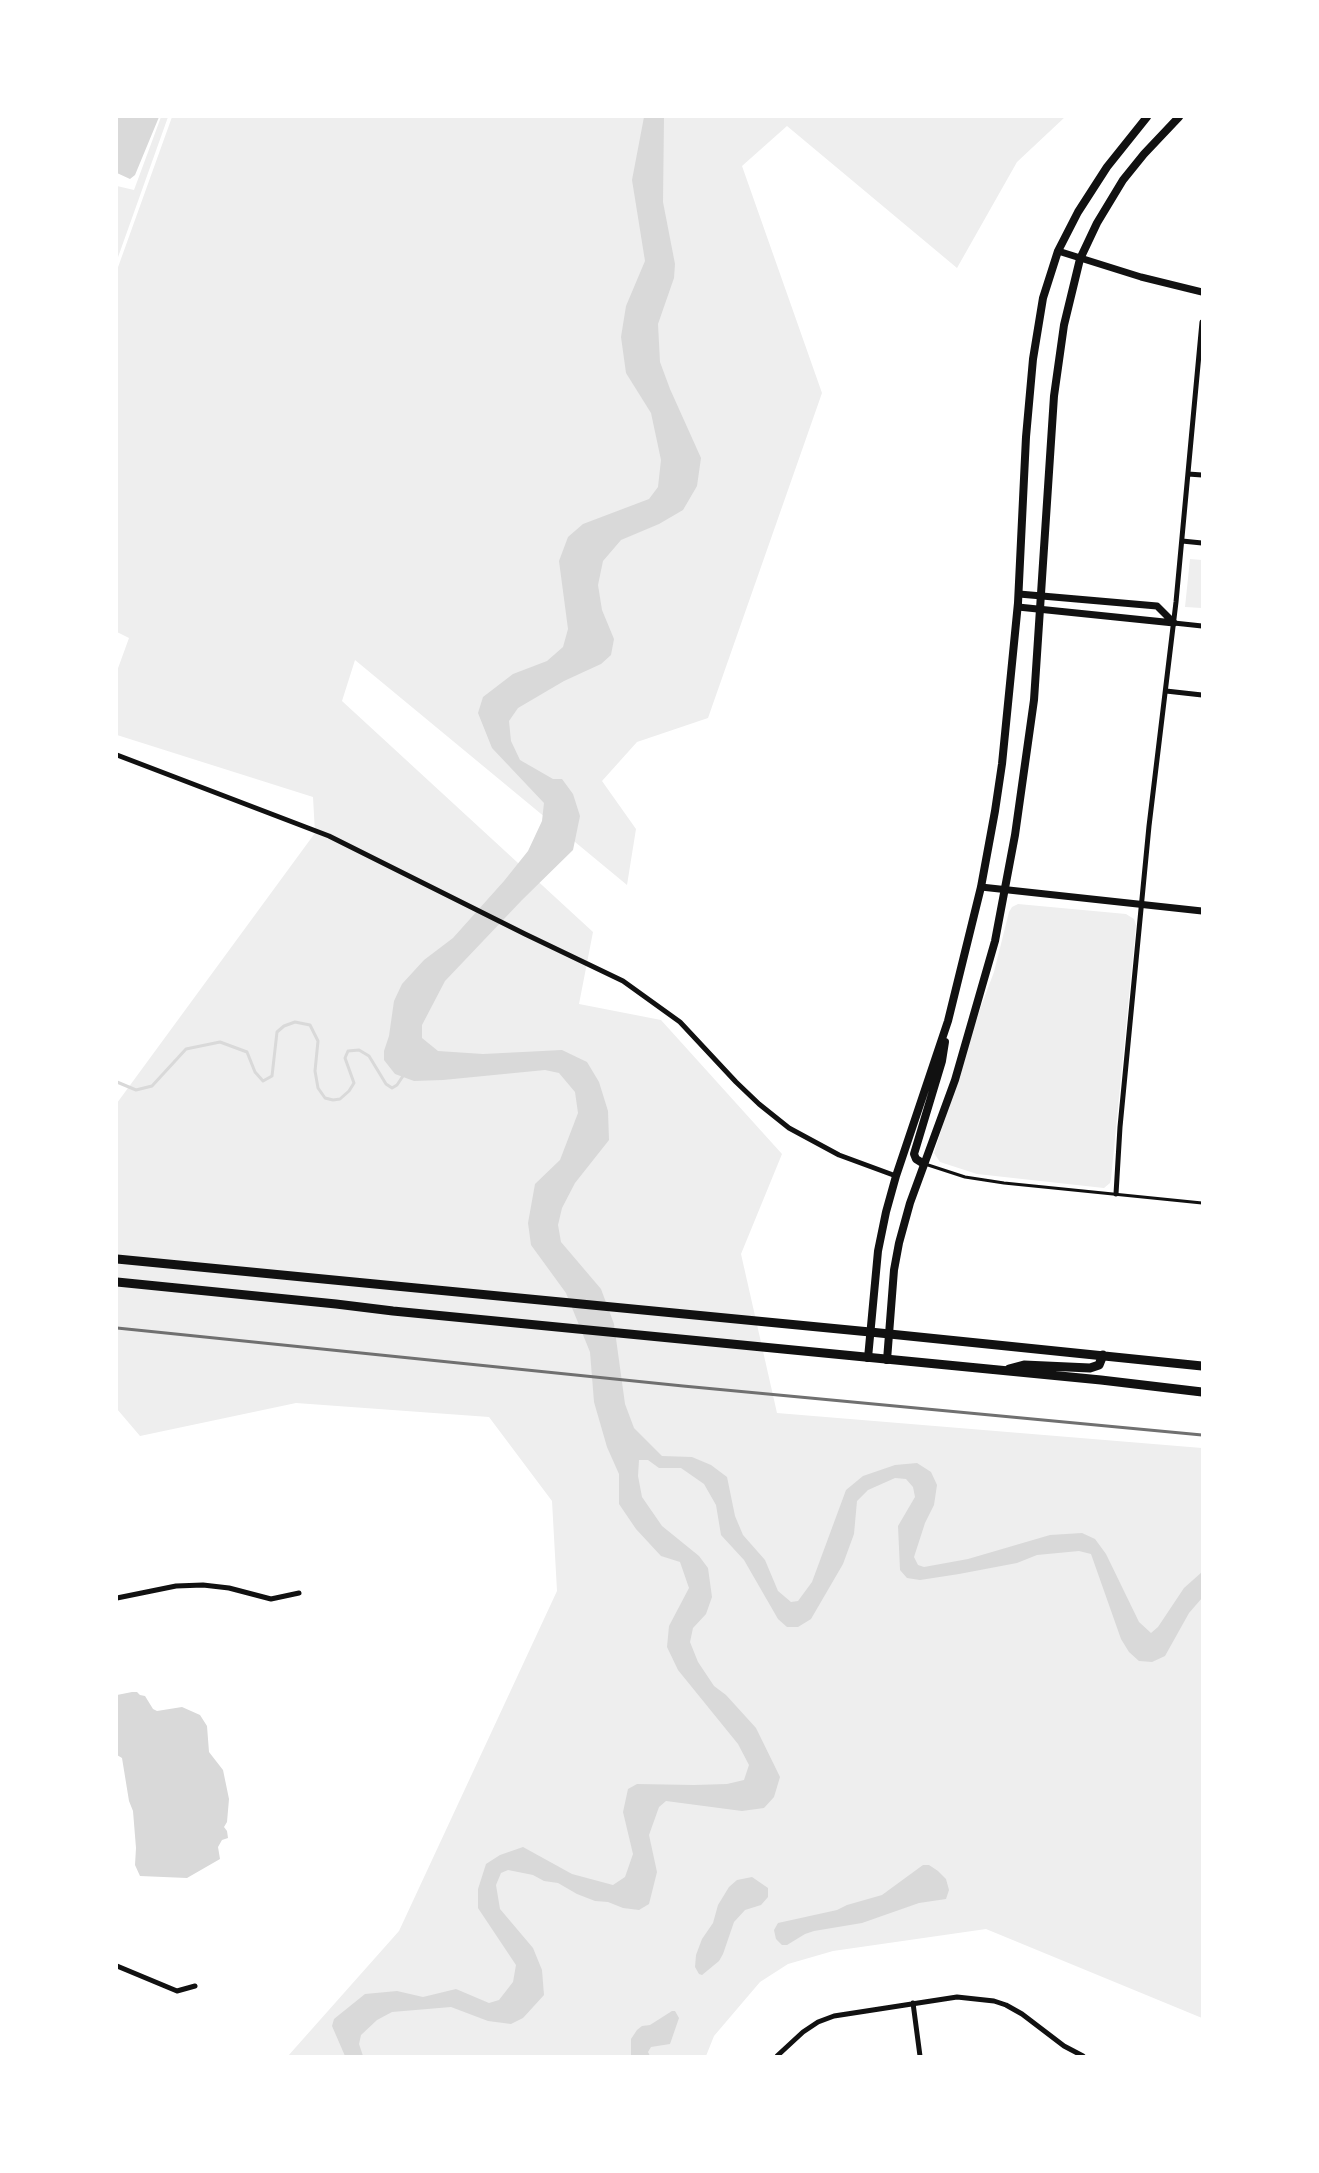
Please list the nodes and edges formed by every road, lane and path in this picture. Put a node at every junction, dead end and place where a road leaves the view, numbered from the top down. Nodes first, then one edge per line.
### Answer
1 (1147, 117) edge
2 (1179, 117) edge
3 (1058, 251) junction
4 (1080, 259) junction
5 (1202, 292) edge
6 (1202, 322) edge
7 (1188, 474) junction
8 (1202, 475) edge
9 (1182, 541) junction
10 (1202, 543) edge
11 (1019, 594) junction
12 (1042, 596) junction
13 (1018, 607) junction
14 (1040, 609) junction
15 (1174, 623) junction
16 (1202, 626) edge
17 (1166, 691) junction
18 (1202, 695) edge
19 (117, 755) edge
20 (981, 887) junction
21 (1005, 891) junction
22 (1143, 906) junction
23 (1202, 911) edge
24 (948, 1021) junction
25 (924, 1164) junction
26 (896, 1176) junction
27 (1116, 1194) junction
28 (1202, 1203) edge
29 (117, 1258) edge
30 (117, 1282) edge
31 (870, 1332) junction
32 (888, 1334) junction
33 (1103, 1355) junction
34 (868, 1358) junction
35 (887, 1360) junction
36 (1202, 1366) edge
37 (1003, 1371) junction
38 (1202, 1392) edge
39 (299, 1593) dead end
40 (117, 1598) edge
41 (117, 1966) edge
42 (195, 1986) dead end
43 (913, 2003) junction
44 (777, 2056) edge
45 (920, 2056) edge
46 (1083, 2056) edge

1 - 3 main road
2 - 4 main road
3 - 4 street
3 - 11 main road
4 - 5 street
4 - 12 main road
6 - 7 street
7 - 8 street
7 - 9 street
9 - 10 street
9 - 15 street
11 - 12 street
11 - 13 main road
12 - 14 main road
12 - 15 street
13 - 14 street
13 - 20 main road
14 - 15 street
14 - 21 main road
15 - 16 street
15 - 17 street
17 - 18 street
17 - 22 street
19 - 26 street
20 - 21 street
20 - 24 main road
21 - 22 street
21 - 25 main road
22 - 23 street
22 - 27 street
24 - 25 main road
24 - 26 main road
25 - 27 lane
25 - 32 main road
26 - 31 main road
27 - 28 lane
29 - 31 main road
30 - 34 main road
31 - 32 main road
31 - 34 main road
32 - 33 main road
32 - 35 main road
33 - 36 main road
33 - 37 main road
34 - 35 main road
35 - 37 main road
37 - 38 main road
39 - 40 street
41 - 42 street
43 - 44 street
43 - 45 street
43 - 46 street

